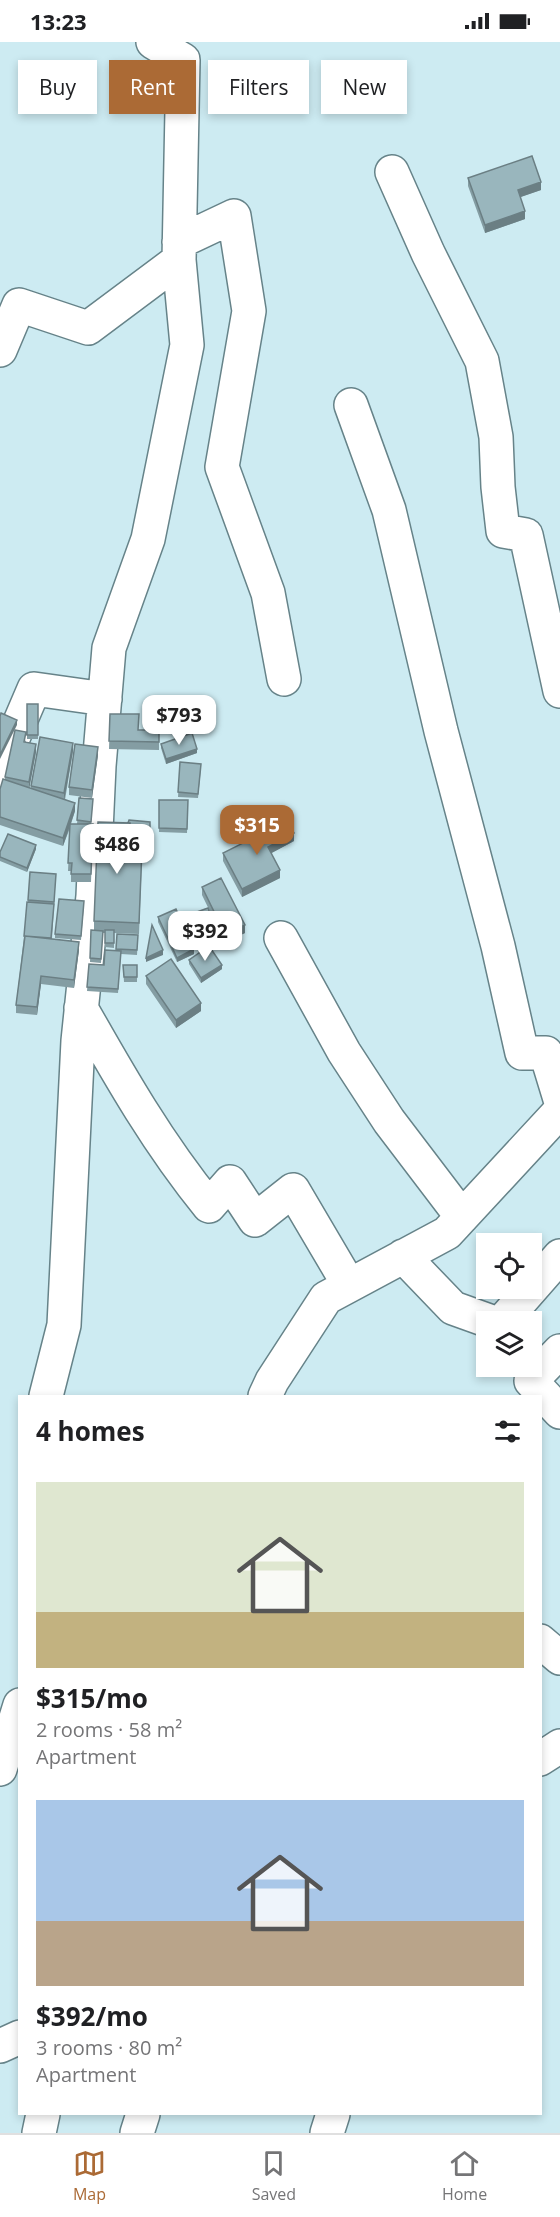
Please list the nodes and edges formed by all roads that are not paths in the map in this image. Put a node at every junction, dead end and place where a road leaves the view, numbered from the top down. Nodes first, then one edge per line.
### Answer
1 (153, 42) edge
2 (392, 172) dead end
3 (179, 251) junction
4 (0, 350) edge
5 (351, 405) dead end
6 (284, 679) dead end
7 (560, 691) edge
8 (105, 699) junction
9 (0, 784) edge
10 (281, 938) dead end
11 (81, 1008) junction
12 (560, 1099) edge
13 (560, 1110) edge
14 (462, 1217) junction
15 (403, 1256) junction
16 (560, 1256) edge
17 (349, 1285) junction
18 (512, 1311) edge
19 (476, 1316) edge
20 (560, 1352) edge
21 (46, 1395) edge
22 (265, 1395) edge
23 (560, 1412) edge
24 (542, 1643) edge
25 (560, 1658) edge
26 (18, 1711) edge
27 (560, 1746) edge
28 (542, 1758) edge
29 (1, 1762) edge
30 (0, 2027) edge
31 (18, 2032) edge
32 (18, 2038) edge
33 (0, 2046) edge
34 (43, 2115) edge
35 (143, 2115) edge
36 (333, 2115) edge
37 (39, 2133) edge
38 (137, 2133) edge
39 (327, 2133) edge

1 - 3 street
2 - 7 street
3 - 4 street
3 - 6 street
3 - 8 street
5 - 12 street
8 - 9 street
8 - 11 street
10 - 14 street
11 - 17 street
11 - 21 street
13 - 14 street
14 - 15 street
15 - 17 street
15 - 19 street
16 - 18 street
17 - 22 street
20 - 23 street
24 - 25 street
26 - 29 street
27 - 28 street
30 - 31 street
32 - 33 street
34 - 37 street
35 - 38 street
36 - 39 street

